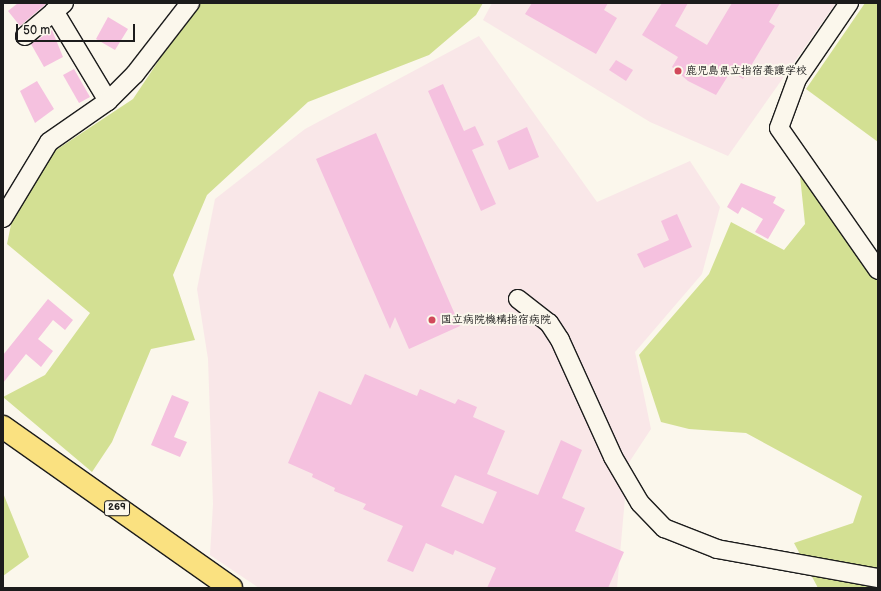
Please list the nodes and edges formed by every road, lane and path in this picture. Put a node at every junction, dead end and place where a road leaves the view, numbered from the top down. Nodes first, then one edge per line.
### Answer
1 (190, 3) edge
2 (849, 3) edge
3 (59, 7) edge
4 (25, 36) dead end
5 (108, 101) junction
6 (3, 218) edge
7 (878, 270) edge
8 (518, 299) dead end
9 (3, 427) edge
10 (878, 578) edge
11 (231, 588) edge

1 - 5 street
2 - 7 street
3 - 4 street
3 - 5 street
5 - 6 street
8 - 10 street
9 - 11 highway, 269

